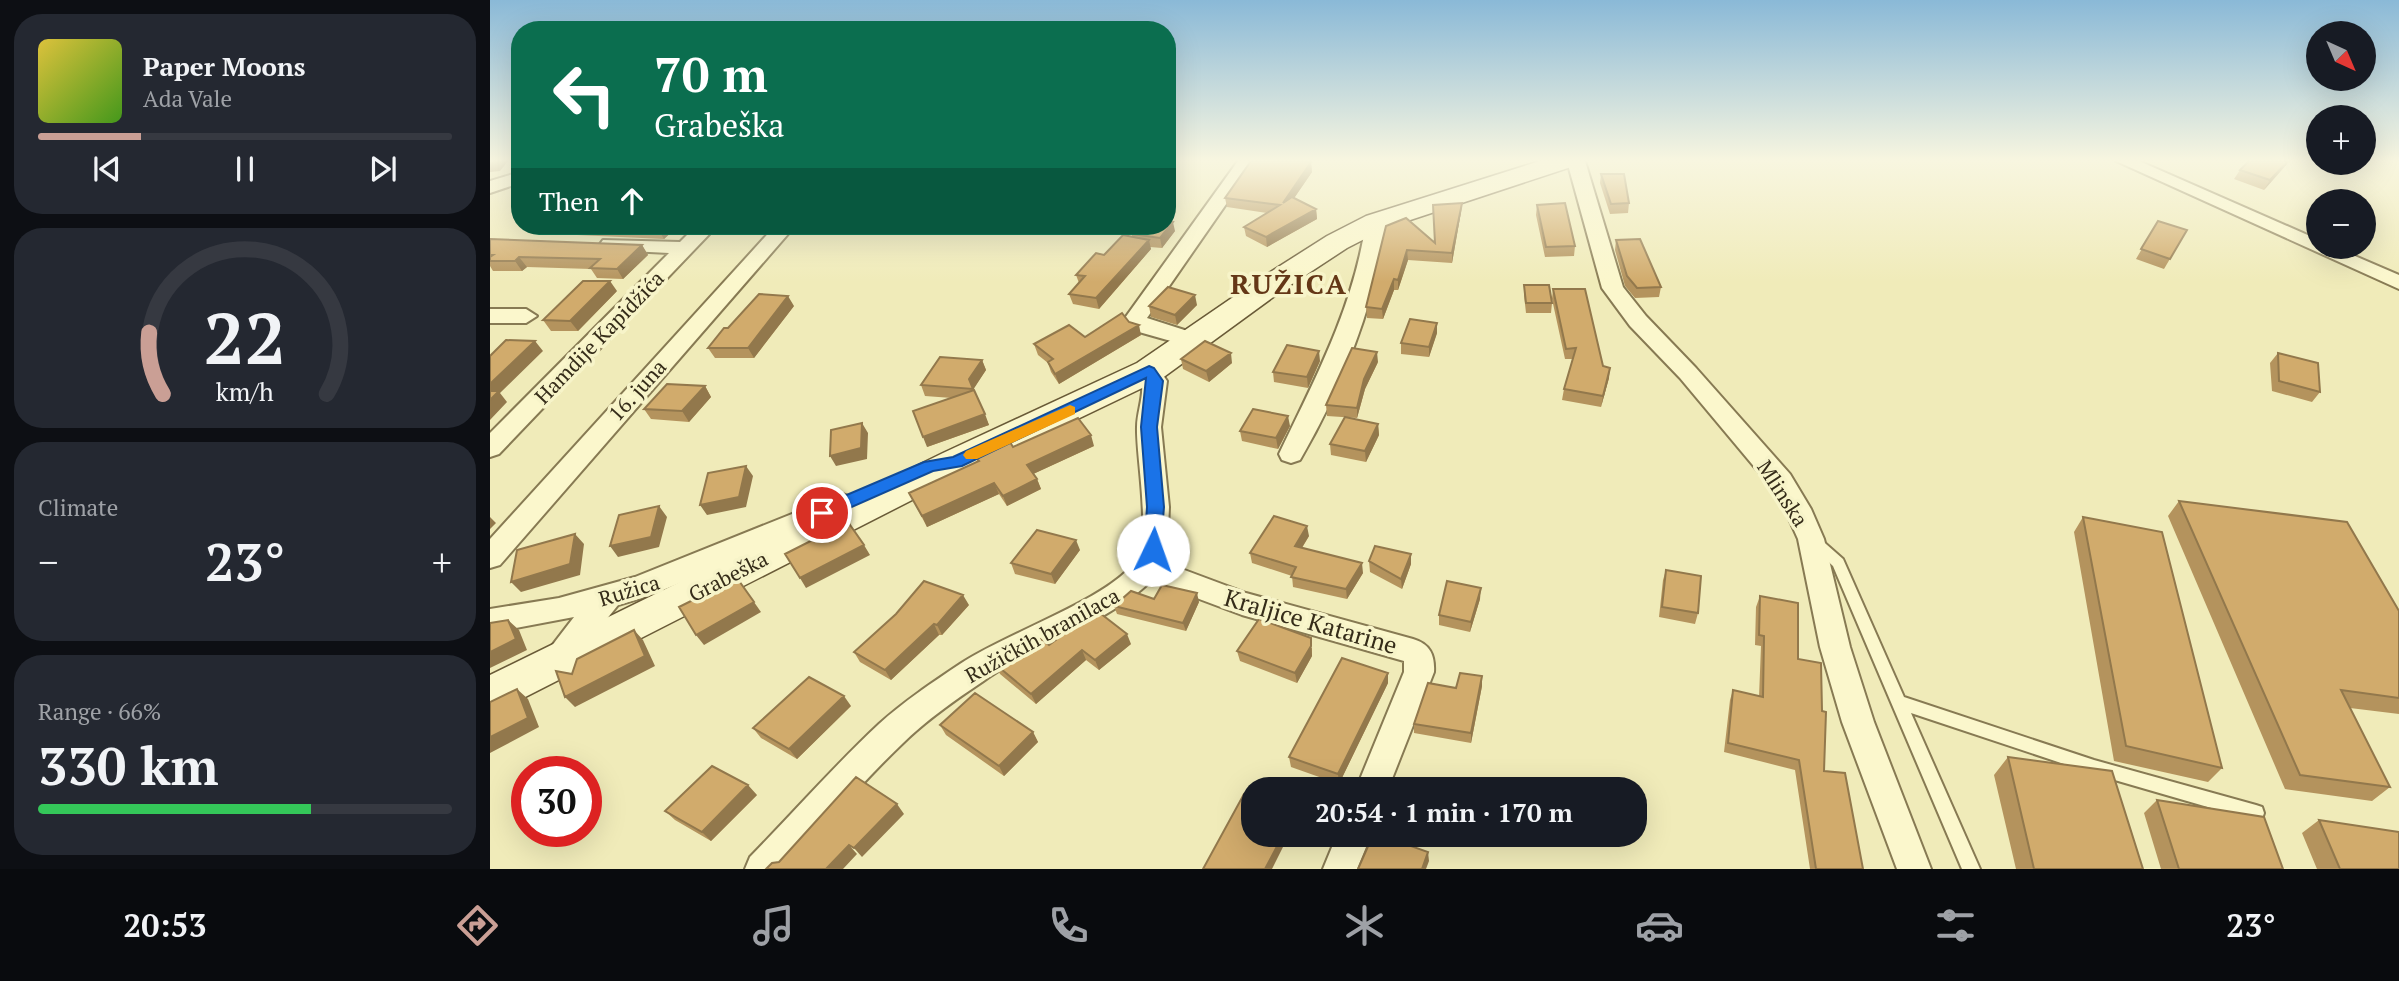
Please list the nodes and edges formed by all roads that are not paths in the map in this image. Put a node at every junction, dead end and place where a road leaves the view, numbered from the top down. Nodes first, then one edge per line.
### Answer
1 (1218, 202) edge
2 (1439, 202) edge
3 (1588, 202) edge
4 (2216, 202) edge
5 (1376, 222) junction
6 (699, 235) edge
7 (777, 235) edge
8 (596, 243) edge
9 (687, 248) junction
10 (2399, 283) edge
11 (490, 316) edge
12 (526, 316) dead end
13 (1192, 340) junction
14 (1149, 371) junction
15 (490, 448) edge
16 (1291, 454) dead end
17 (956, 462) junction
18 (1811, 539) junction
19 (490, 556) edge
20 (1147, 568) junction
21 (608, 597) junction
22 (490, 621) edge
23 (552, 664) junction
24 (490, 696) edge
25 (1898, 702) junction
26 (1377, 777) edge
27 (2256, 813) edge
28 (1349, 847) edge
29 (762, 869) edge
30 (1340, 869) edge
31 (1914, 869) edge
32 (1971, 869) edge

1 - 13 street
2 - 5 street, Grabeška
3 - 18 street, Mlinska
4 - 10 street
5 - 13 street, Grabeška
5 - 16 street
6 - 9 street, Hamdije Kapidžića
7 - 19 street, 16. juna
8 - 9 street
9 - 15 street, Hamdije Kapidžića
11 - 12 street
13 - 14 street, Grabeška
14 - 17 street, Grabeška
14 - 20 street
17 - 21 street, Ružica
17 - 23 street, Grabeška
18 - 25 lane
18 - 31 street, Mlinska
20 - 26 street, Kraljice Katarine
20 - 29 street, Ružičkih branilaca
21 - 22 street, Ružica
21 - 23 street
23 - 24 street, Grabeška
25 - 27 lane
25 - 32 lane
28 - 30 street

